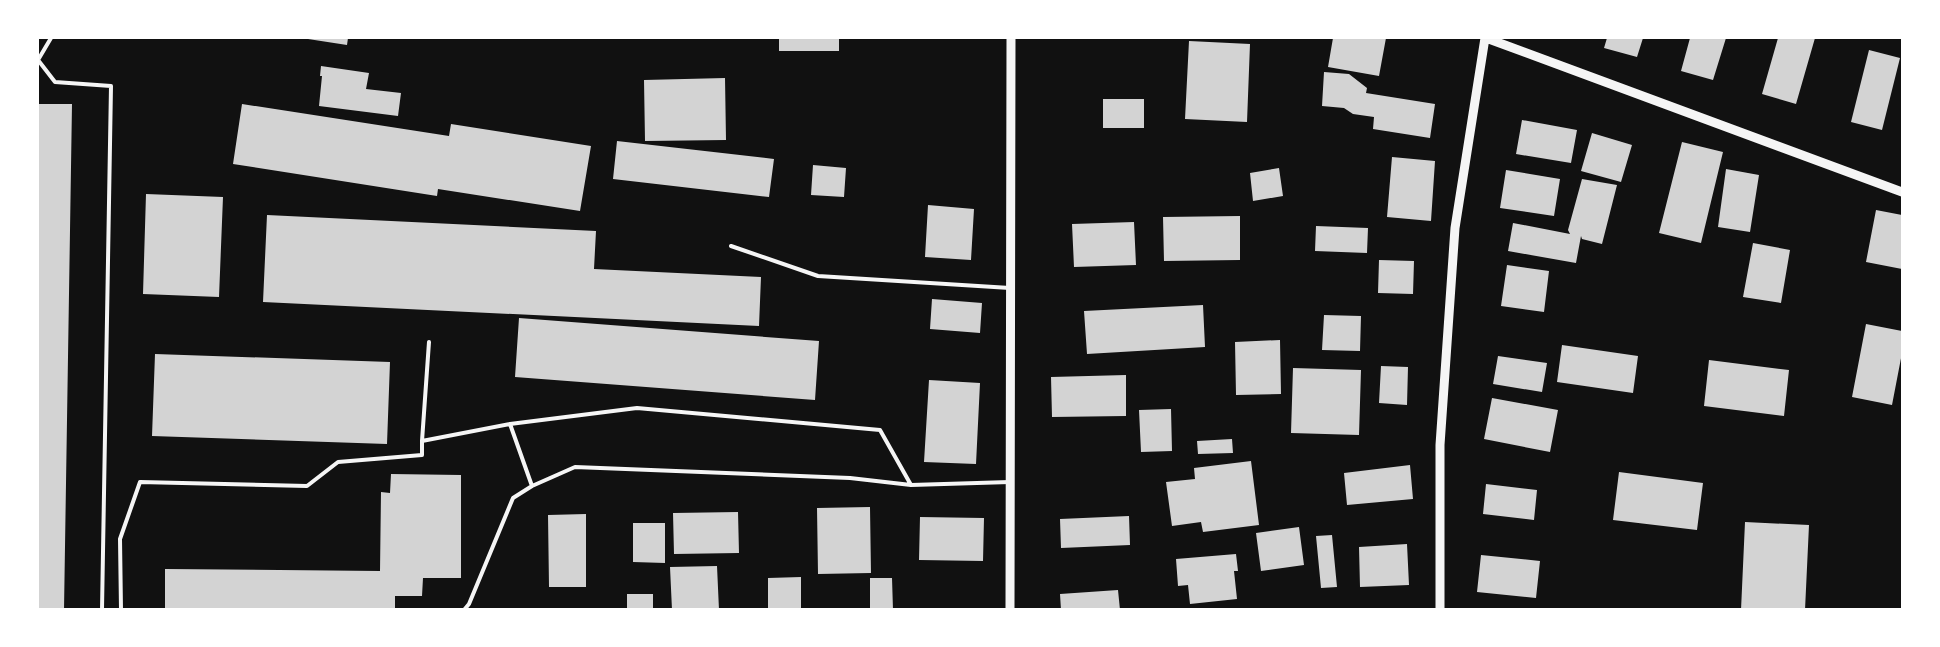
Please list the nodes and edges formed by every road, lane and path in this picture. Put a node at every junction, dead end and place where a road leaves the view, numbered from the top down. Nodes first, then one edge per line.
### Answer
1 (51, 38) edge
2 (1011, 38) edge
3 (1485, 38) edge
4 (1902, 192) edge
5 (731, 246) dead end
6 (1010, 288) junction
7 (429, 342) dead end
8 (510, 424) junction
9 (422, 441) junction
10 (1010, 482) junction
11 (910, 485) junction
12 (532, 486) junction
13 (102, 610) edge
14 (121, 610) edge
15 (464, 610) edge
16 (1010, 610) edge
17 (1440, 610) edge

1 - 13 lane
2 - 6 street
3 - 4 street
3 - 17 street
5 - 6 lane
6 - 10 street
7 - 9 lane
8 - 9 lane
8 - 11 lane
8 - 12 lane
9 - 14 lane
10 - 11 lane
10 - 16 street
11 - 12 lane
12 - 15 lane

